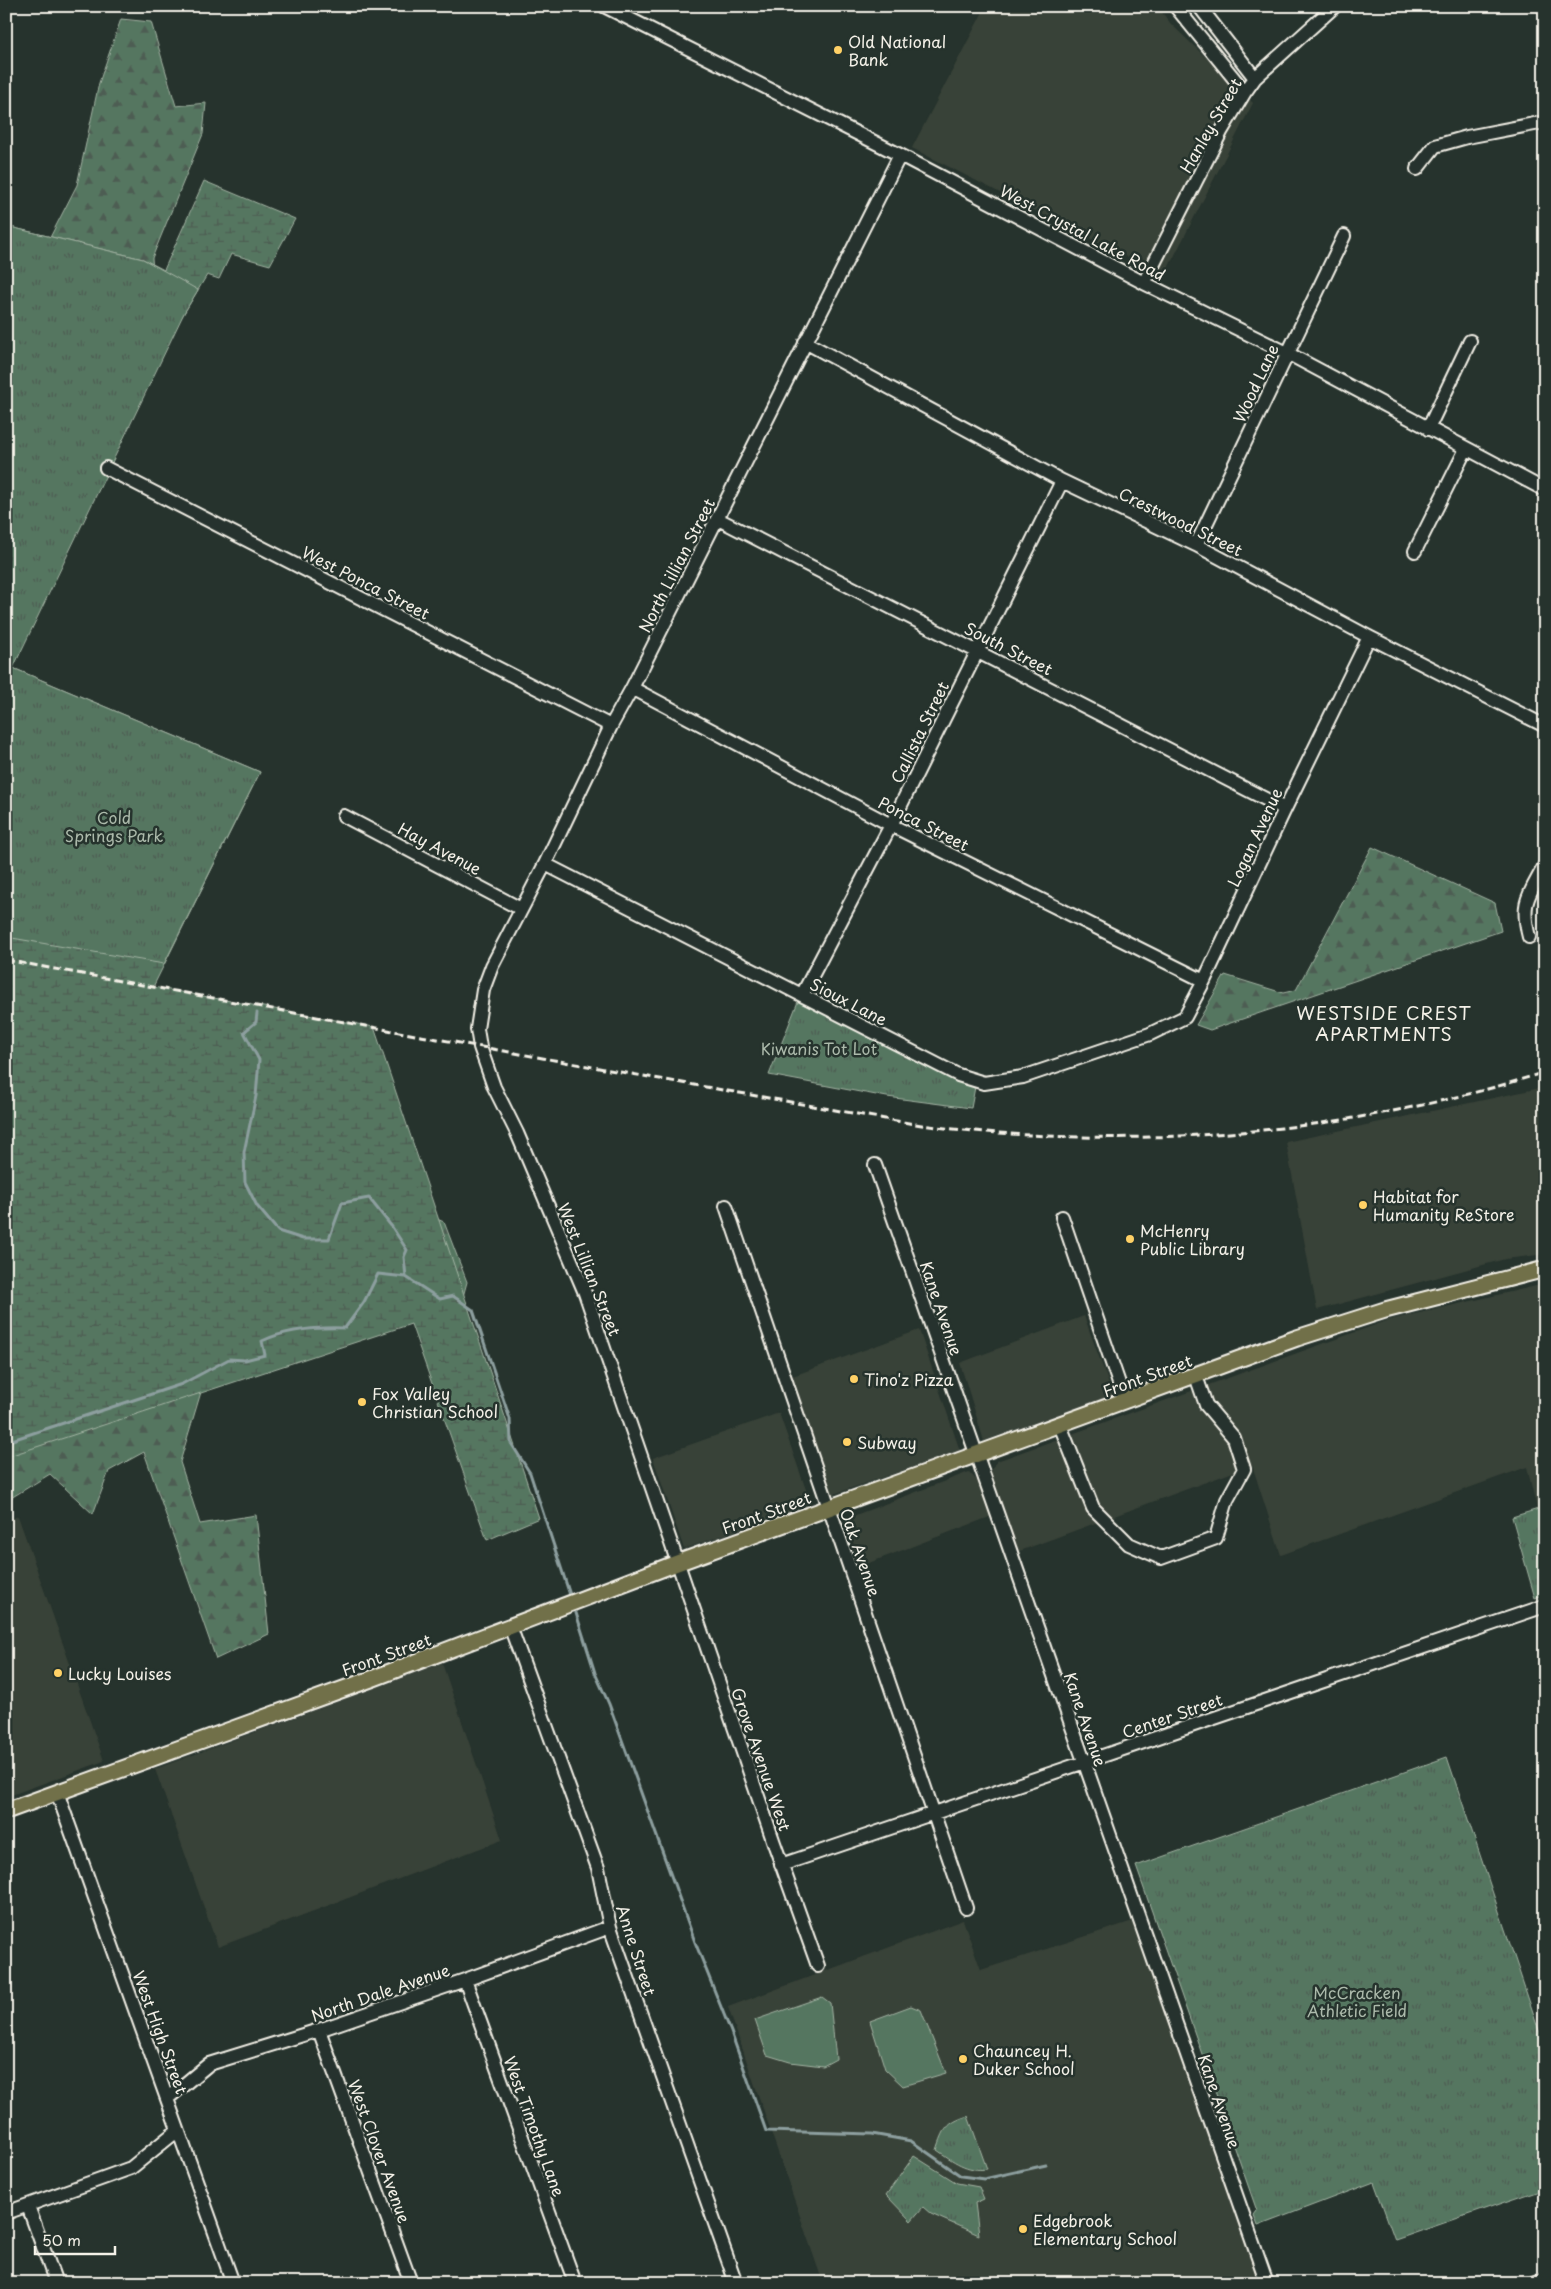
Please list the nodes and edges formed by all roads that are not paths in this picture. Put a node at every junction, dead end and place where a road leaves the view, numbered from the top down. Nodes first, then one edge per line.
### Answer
1 (604, 6) edge
2 (1175, 6) edge
3 (1198, 6) edge
4 (1335, 6) edge
5 (1256, 78) junction
6 (1245, 92) junction
7 (1545, 122) edge
8 (900, 155) junction
9 (1418, 169) dead end
10 (1344, 236) dead end
11 (1144, 283) junction
12 (1470, 341) dead end
13 (805, 342) junction
14 (1287, 354) junction
15 (1428, 429) junction
16 (1466, 449) junction
17 (106, 468) dead end
18 (1062, 481) junction
19 (1545, 490) edge
20 (718, 519) junction
21 (1196, 545) junction
22 (1416, 551) dead end
23 (1369, 637) junction
24 (978, 650) junction
25 (632, 688) junction
26 (611, 726) junction
27 (1545, 726) edge
28 (1285, 808) junction
29 (344, 816) dead end
30 (891, 825) junction
31 (545, 864) junction
32 (1545, 865) edge
33 (521, 909) junction
34 (1529, 937) dead end
35 (1204, 981) junction
36 (483, 990) joint
37 (802, 995) junction
38 (1150, 1034) joint
39 (875, 1165) dead end
40 (726, 1206) dead end
41 (1062, 1217) dead end
42 (1545, 1269) edge
43 (1196, 1376) junction
44 (1125, 1401) junction
45 (1060, 1425) junction
46 (977, 1455) junction
47 (829, 1508) junction
48 (677, 1563) junction
49 (1545, 1606) edge
50 (510, 1626) junction
51 (1084, 1761) junction
52 (57, 1792) junction
53 (6, 1811) edge
54 (933, 1814) junction
55 (781, 1865) junction
56 (966, 1908) dead end
57 (610, 1927) junction
58 (818, 1966) dead end
59 (465, 1980) junction
60 (319, 2030) junction
61 (168, 2098) junction
62 (178, 2130) junction
63 (28, 2206) junction
64 (6, 2213) edge
65 (1545, 2279) edge
66 (56, 2283) edge
67 (233, 2283) edge
68 (410, 2283) edge
69 (575, 2283) edge
70 (736, 2283) edge
71 (1267, 2283) edge
72 (1535, 2283) edge

1 - 8 street, West Crystal Lake Road
2 - 6 street
3 - 5 street
4 - 5 street, Hanley Street
5 - 6 street, Hanley Street
6 - 11 street, Hanley Street
7 - 9 street
8 - 11 street, West Crystal Lake Road
8 - 13 street, North Lillian Street
10 - 14 street, Wood Lane
11 - 14 street, West Crystal Lake Road
12 - 15 street
13 - 18 street, Crestwood Street
13 - 20 street, North Lillian Street
14 - 15 street, West Crystal Lake Road
14 - 21 street, Wood Lane
15 - 16 street, West Crystal Lake Road
16 - 19 street, West Crystal Lake Road
16 - 22 street
17 - 26 street, West Ponca Street
18 - 21 street, Crestwood Street
18 - 24 street, Callista Street
20 - 24 street, South Street
20 - 25 street, North Lillian Street
21 - 23 street, Crestwood Street
23 - 27 street, Crestwood Street
23 - 28 street, Logan Avenue
24 - 28 street, South Street
24 - 30 street, Callista Street
25 - 26 street, North Lillian Street
25 - 30 street, Ponca Street
26 - 31 street, North Lillian Street
28 - 35 street, Logan Avenue
29 - 33 street, Hay Avenue
30 - 35 street, Ponca Street
30 - 37 street, Callista Street
31 - 33 street, North Lillian Street
31 - 37 street, Sioux Lane
32 - 34 street
33 - 36 street, North Lillian Street
35 - 38 street, Logan Avenue
36 - 48 street, West Lillian Street
37 - 38 street, Sioux Lane
39 - 46 street, Kane Avenue
40 - 47 street, Oak Avenue
41 - 44 street
42 - 43 main road, Front Street
43 - 44 main road, Front Street
43 - 45 street
44 - 45 main road, Front Street
45 - 46 main road, Front Street
46 - 47 main road, Front Street
46 - 51 street, Kane Avenue
47 - 48 main road, Front Street
47 - 54 street, Oak Avenue
48 - 50 main road, Front Street
48 - 55 street, Grove Avenue West
49 - 51 street, Center Street
50 - 52 main road, Front Street
50 - 57 street, Anne Street
51 - 54 street, Center Street
51 - 71 street, Kane Avenue
52 - 53 main road, Front Street
52 - 61 street, West High Street
54 - 55 street, Center Street
54 - 56 street, Oak Avenue
55 - 58 street, Grove Avenue West
57 - 59 street, North Dale Avenue
57 - 70 street, Anne Street
59 - 60 street, North Dale Avenue
59 - 69 street, West Timothy Lane
60 - 61 street, North Dale Avenue
60 - 68 street, West Clover Avenue
61 - 62 street, West High Street
62 - 63 street
62 - 67 street, West High Street
63 - 64 street
63 - 66 street
65 - 72 street

